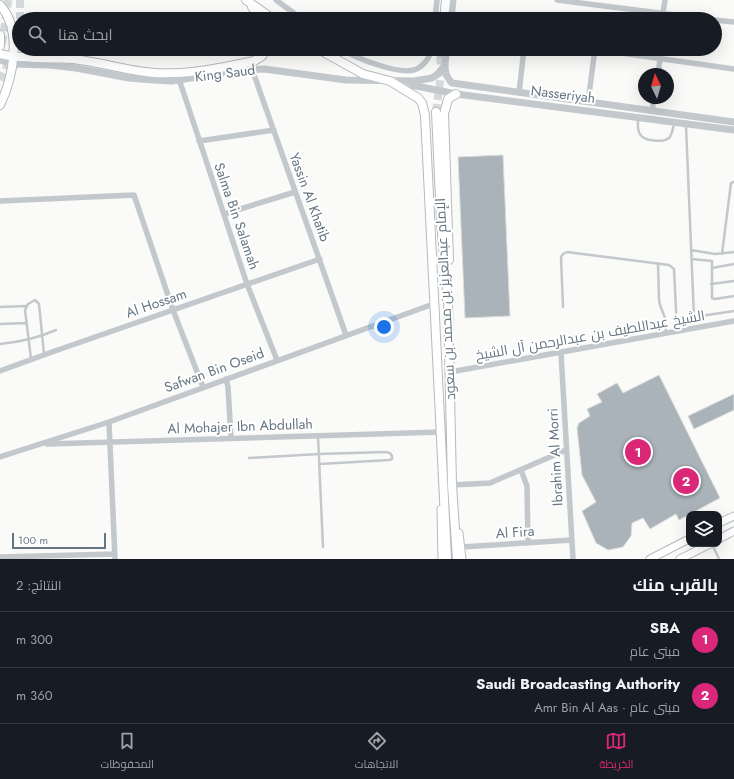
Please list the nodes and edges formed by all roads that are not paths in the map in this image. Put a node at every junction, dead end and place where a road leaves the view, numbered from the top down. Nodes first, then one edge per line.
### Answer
1 (276, 0) edge
2 (437, 0) edge
3 (446, 0) edge
4 (453, 0) edge
5 (557, 0) edge
6 (665, 0) edge
7 (247, 1) edge
8 (585, 2) edge
9 (0, 5) edge
10 (256, 12) edge
11 (263, 12) edge
12 (292, 12) edge
13 (436, 12) edge
14 (445, 12) edge
15 (452, 12) edge
16 (656, 12) edge
17 (663, 12) edge
18 (722, 21) edge
19 (734, 22) edge
20 (12, 34) edge
21 (0, 35) edge
22 (0, 46) edge
23 (0, 54) edge
24 (13, 56) edge
25 (262, 56) edge
26 (331, 56) edge
27 (356, 56) edge
28 (428, 56) edge
29 (443, 56) edge
30 (523, 56) edge
31 (593, 56) edge
32 (640, 56) edge
33 (660, 59) junction
34 (0, 60) edge
35 (13, 60) junction
36 (445, 65) junction
37 (659, 68) edge
38 (252, 69) junction
39 (734, 69) edge
40 (147, 76) junction
41 (179, 79) junction
42 (390, 81) junction
43 (0, 87) edge
44 (519, 93) junction
45 (456, 94) junction
46 (588, 102) junction
47 (0, 104) edge
48 (653, 104) edge
49 (652, 111) junction
50 (436, 112) tunnel mouth
51 (638, 116) junction
52 (675, 122) junction
53 (734, 122) edge
54 (686, 123) junction
55 (274, 130) junction
56 (734, 130) edge
57 (199, 141) junction
58 (734, 182) edge
59 (295, 192) junction
60 (0, 201) edge
61 (224, 214) junction
62 (691, 250) junction
63 (734, 252) edge
64 (722, 254) junction
65 (320, 259) junction
66 (692, 259) junction
67 (658, 264) junction
68 (734, 264) edge
69 (712, 268) junction
70 (734, 281) edge
71 (247, 284) junction
72 (711, 284) junction
73 (734, 296) edge
74 (436, 303) junction
75 (448, 303) junction
76 (0, 306) edge
77 (26, 306) junction
78 (563, 307) dead end
79 (173, 310) junction
80 (734, 311) edge
81 (734, 321) edge
82 (27, 323) junction
83 (0, 324) edge
84 (56, 330) dead end
85 (677, 332) junction
86 (346, 334) junction
87 (666, 334) junction
88 (42, 336) junction
89 (28, 340) junction
90 (0, 344) edge
91 (560, 353) junction
92 (44, 355) junction
93 (31, 360) junction
94 (277, 360) junction
95 (0, 371) edge
96 (450, 372) junction
97 (226, 379) junction
98 (203, 387) junction
99 (109, 422) junction
100 (440, 432) junction
101 (318, 436) junction
102 (231, 438) junction
103 (111, 442) junction
104 (40, 444) junction
105 (566, 450) junction
106 (319, 454) junction
107 (0, 457) edge
108 (249, 458) dead end
109 (320, 464) junction
110 (521, 470) junction
111 (443, 481) junction
112 (452, 485) junction
113 (734, 516) edge
114 (722, 522) edge
115 (734, 532) edge
116 (722, 538) edge
117 (572, 540) junction
118 (686, 541) edge
119 (528, 543) junction
120 (323, 547) dead end
121 (461, 547) junction
122 (705, 547) edge
123 (713, 547) edge
124 (0, 557) edge
125 (115, 557) edge
126 (442, 559) edge
127 (447, 559) edge
128 (457, 559) edge
129 (462, 559) edge
130 (573, 559) edge
131 (650, 559) edge
132 (680, 559) edge
133 (719, 559) edge

1 - 12 street
2 - 13 street
3 - 14 main road
4 - 15 street
5 - 8 street
6 - 17 street
7 - 10 main road
7 - 11 main road
8 - 16 street
9 - 20 main road
18 - 19 street
21 - 22 main road
23 - 35 main road, King Saud
24 - 35 main road
25 - 40 main road, King Saud
26 - 42 main road, الإمام عبدالعزيز بن محمد بن سعود
27 - 28 street
29 - 36 street
30 - 44 street
31 - 46 street
32 - 33 street
33 - 37 street
33 - 39 street
34 - 35 street, King Saud
35 - 40 main road, King Saud
35 - 47 main road
36 - 42 street, King Saud
36 - 44 street, Nasseriyah
38 - 41 street, King Saud
38 - 42 street, King Saud
38 - 55 street, Yassin Al Khatib
40 - 41 street, King Saud
41 - 57 street, Salma Bin Salamah
42 - 45 street, Nasseriyah
42 - 74 main road, الإمام عبدالعزيز بن محمد بن سعود
43 - 47 main road
44 - 46 street, Nasseriyah
45 - 51 street, Nasseriyah
45 - 75 main road
46 - 49 street, Nasseriyah
48 - 49 street
49 - 53 street, Nasseriyah
50 - 75 main road, الإمام عبدالعزيز بن محمد بن سعود
51 - 52 street, Nasseriyah
51 - 52 lane
52 - 54 street, Nasseriyah
54 - 56 street, Nasseriyah
54 - 62 lane
55 - 57 street
55 - 59 street, Yassin Al Khatib
57 - 61 street, Salma Bin Salamah
58 - 64 lane
59 - 61 street
59 - 65 street, Yassin Al Khatib
60 - 79 street
61 - 71 street, Salma Bin Salamah
62 - 64 lane
62 - 66 lane
63 - 64 lane
65 - 71 street, Al Hossam
65 - 86 street, Yassin Al Khatib
66 - 69 lane
66 - 80 lane
67 - 78 lane
67 - 85 lane
67 - 87 lane
68 - 69 lane
69 - 72 lane
70 - 72 lane
71 - 79 street, Al Hossam
71 - 94 street, Salma Bin Salamah
72 - 73 lane
74 - 86 street, Safwan Bin Oseid
74 - 100 main road, الإمام عبدالعزيز بن محمد بن سعود
75 - 96 main road, الإمام عبدالعزيز بن محمد بن سعود
76 - 77 lane
77 - 82 lane
77 - 88 lane
79 - 92 street, Al Hossam
79 - 98 street
81 - 85 street, الشيخ عبداللطيف بن عبدالرحمن آل الشيخ
82 - 83 lane
82 - 89 lane
84 - 88 lane
85 - 87 street, الشيخ عبداللطيف بن عبدالرحمن آل الشيخ
86 - 94 street, Safwan Bin Oseid
87 - 91 street, الشيخ عبداللطيف بن عبدالرحمن آل الشيخ
88 - 89 lane
88 - 92 lane
89 - 90 lane
89 - 93 lane
91 - 96 street, الشيخ عبداللطيف بن عبدالرحمن آل الشيخ
91 - 105 street, Ibrahim Al Morri
92 - 93 street, Al Hossam
93 - 95 street, Al Hossam
94 - 97 street, Safwan Bin Oseid
96 - 112 main road, الإمام عبدالعزيز بن محمد بن سعود
97 - 98 street, Safwan Bin Oseid
97 - 102 street
98 - 99 street, Safwan Bin Oseid
99 - 103 street
99 - 104 street, Safwan Bin Oseid
100 - 101 street, Al Mohajer Ibn Abdullah
100 - 111 main road, الإمام عبدالعزيز بن محمد بن سعود
101 - 102 street, Al Mohajer Ibn Abdullah
101 - 106 lane
102 - 103 street, Al Mohajer Ibn Abdullah
103 - 104 street, Al Mohajer Ibn Abdullah
103 - 125 street
104 - 107 street, Safwan Bin Oseid
105 - 110 street
105 - 117 street, Ibrahim Al Morri
106 - 108 lane
106 - 109 lane
106 - 109 lane
109 - 120 lane
110 - 112 street
110 - 119 street
111 - 126 main road, الإمام عبدالعزيز بن محمد بن سعود
111 - 127 main road, الإمام عبدالعزيز بن محمد بن سعود
112 - 121 main road, الإمام عبدالعزيز بن محمد بن سعود
112 - 128 main road, الإمام عبدالعزيز بن محمد بن سعود
113 - 114 main road
115 - 116 main road
117 - 119 street, Al Fira
117 - 130 street, Ibrahim Al Morri
118 - 131 main road
119 - 121 street, Al Fira
121 - 129 main road, الإمام عبدالعزيز بن محمد بن سعود
122 - 132 main road
123 - 133 lane
124 - 125 street

